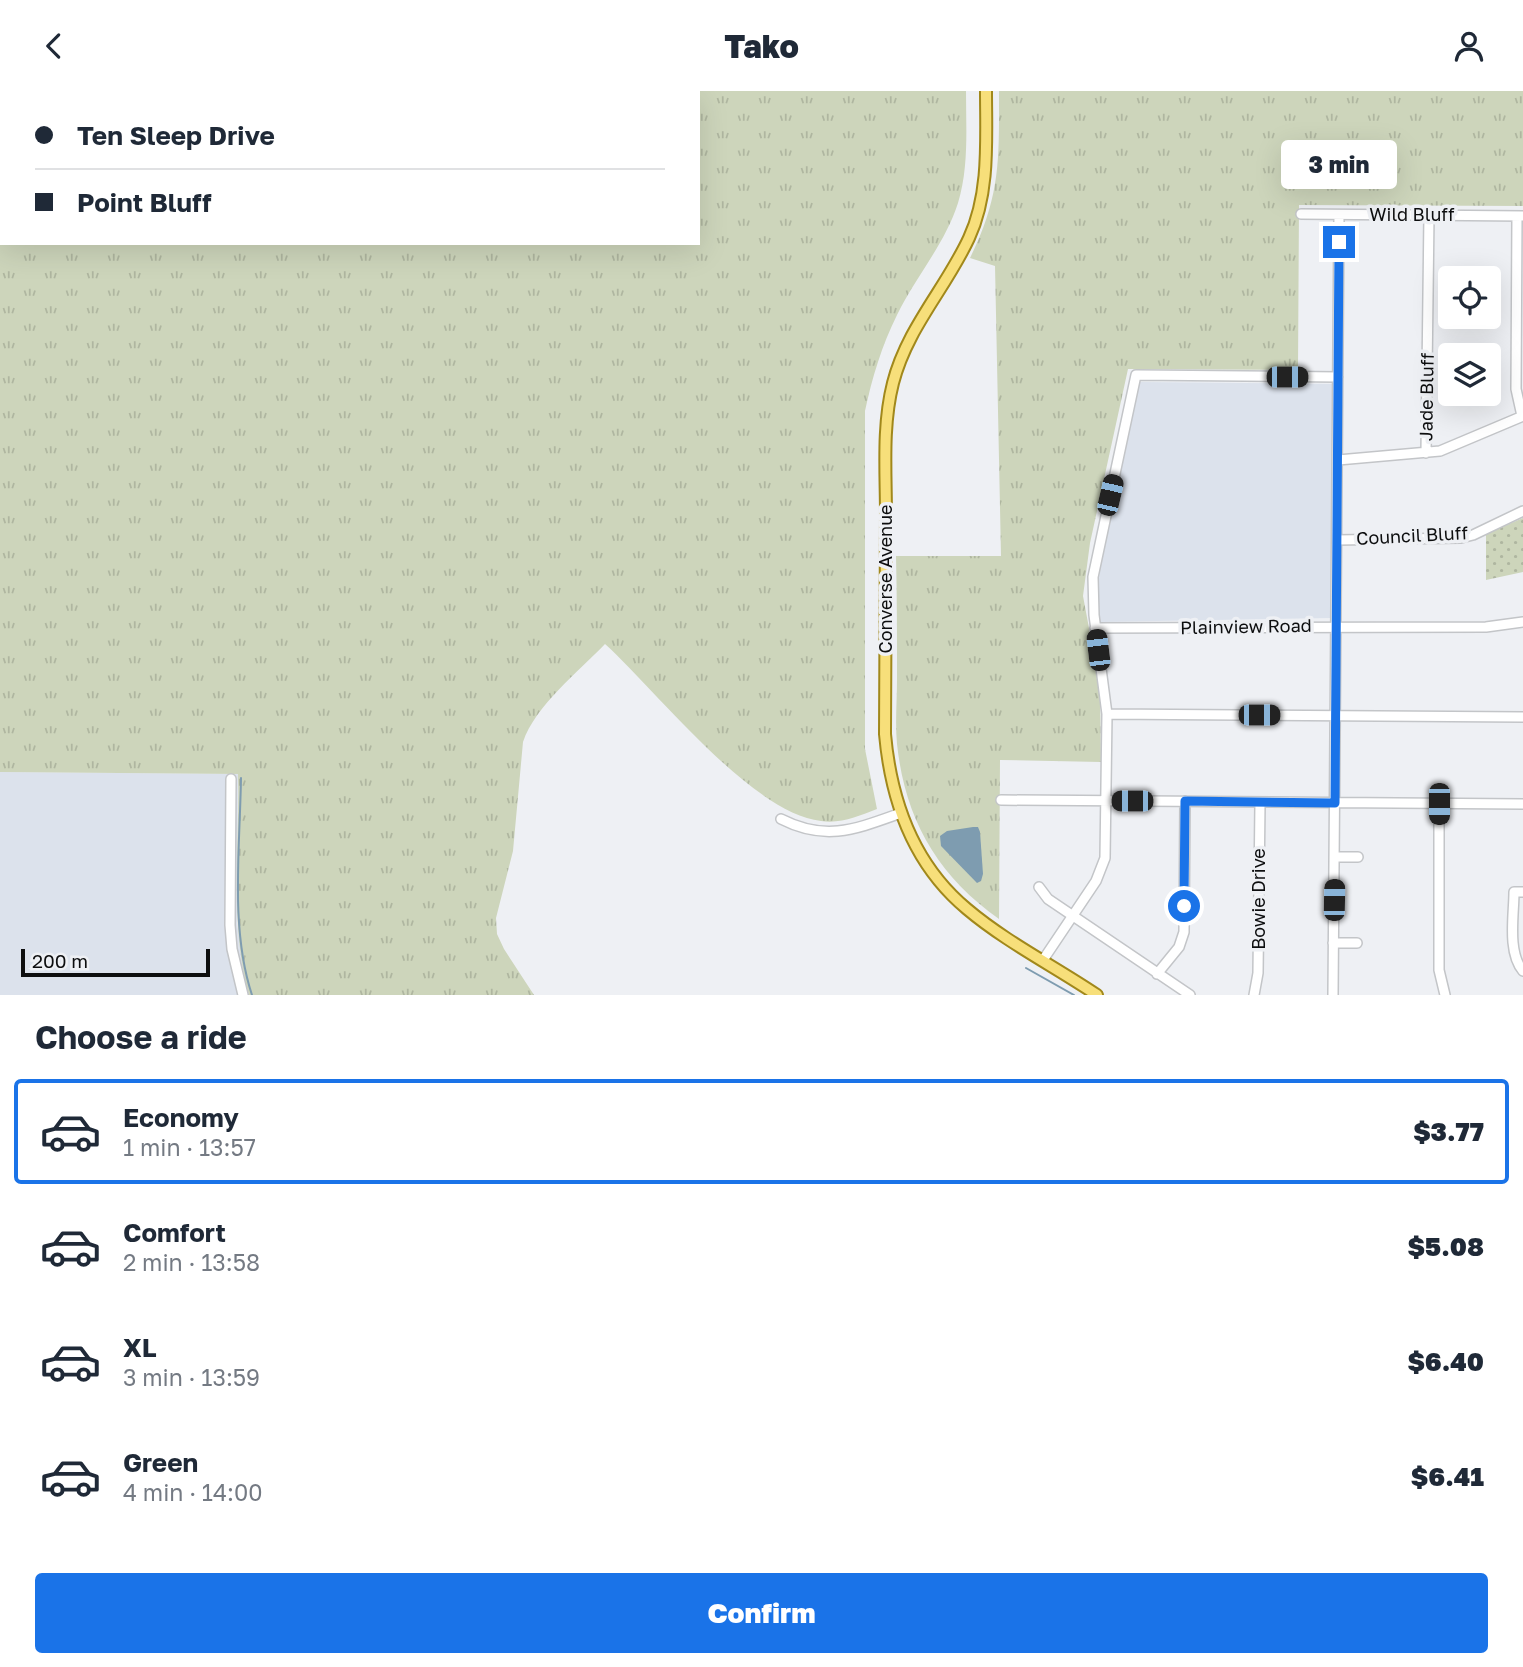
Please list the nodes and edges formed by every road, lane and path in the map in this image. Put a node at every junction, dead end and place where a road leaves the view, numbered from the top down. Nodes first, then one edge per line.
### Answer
1 (986, 91) edge
2 (1301, 214) dead end
3 (1339, 215) junction
4 (1429, 215) junction
5 (1520, 216) edge
6 (1338, 377) junction
7 (1522, 416) edge
8 (1426, 453) junction
9 (1338, 460) junction
10 (1523, 512) edge
11 (1337, 540) junction
12 (1523, 622) edge
13 (1337, 626) junction
14 (1096, 628) junction
15 (1107, 714) junction
16 (1336, 715) junction
17 (1523, 717) edge
18 (231, 779) dead end
19 (1001, 800) dead end
20 (1106, 801) junction
21 (1185, 801) junction
22 (1259, 803) junction
23 (1335, 803) junction
24 (1439, 804) junction
25 (1523, 804) edge
26 (901, 813) junction
27 (781, 819) dead end
28 (1334, 857) junction
29 (1358, 857) dead end
30 (1040, 887) dead end
31 (1518, 892) edge
32 (1074, 916) junction
33 (1334, 943) junction
34 (1357, 943) dead end
35 (1043, 960) junction
36 (1523, 971) edge
37 (1157, 974) junction
38 (1092, 994) edge
39 (243, 995) edge
40 (1190, 995) edge
41 (1254, 995) edge
42 (1333, 995) edge
43 (1445, 995) edge

1 - 26 main road, Converse Avenue
2 - 3 street, Wild Bluff
3 - 4 street, Wild Bluff
3 - 6 street
4 - 5 street, Wild Bluff
4 - 8 street, Jade Bluff
5 - 7 street
6 - 9 street
6 - 14 street
7 - 8 street
8 - 9 street
9 - 11 street
10 - 11 street, Council Bluff
11 - 13 street
12 - 13 street, Plainview Road
13 - 14 street, Plainview Road
13 - 16 street
14 - 15 street
15 - 16 street
15 - 20 street
16 - 17 street
16 - 23 street
18 - 39 street
19 - 20 street
20 - 21 street
20 - 32 street
21 - 22 street
21 - 37 street
22 - 23 street
22 - 41 street, Bowie Drive
23 - 24 street
23 - 28 street
24 - 25 street
24 - 43 street
26 - 27 street
26 - 35 main road, Converse Avenue
28 - 29 street
28 - 33 street
30 - 32 street
31 - 36 street
32 - 35 street
32 - 37 street
33 - 34 street
33 - 42 street
35 - 38 main road, Converse Avenue
37 - 40 street

